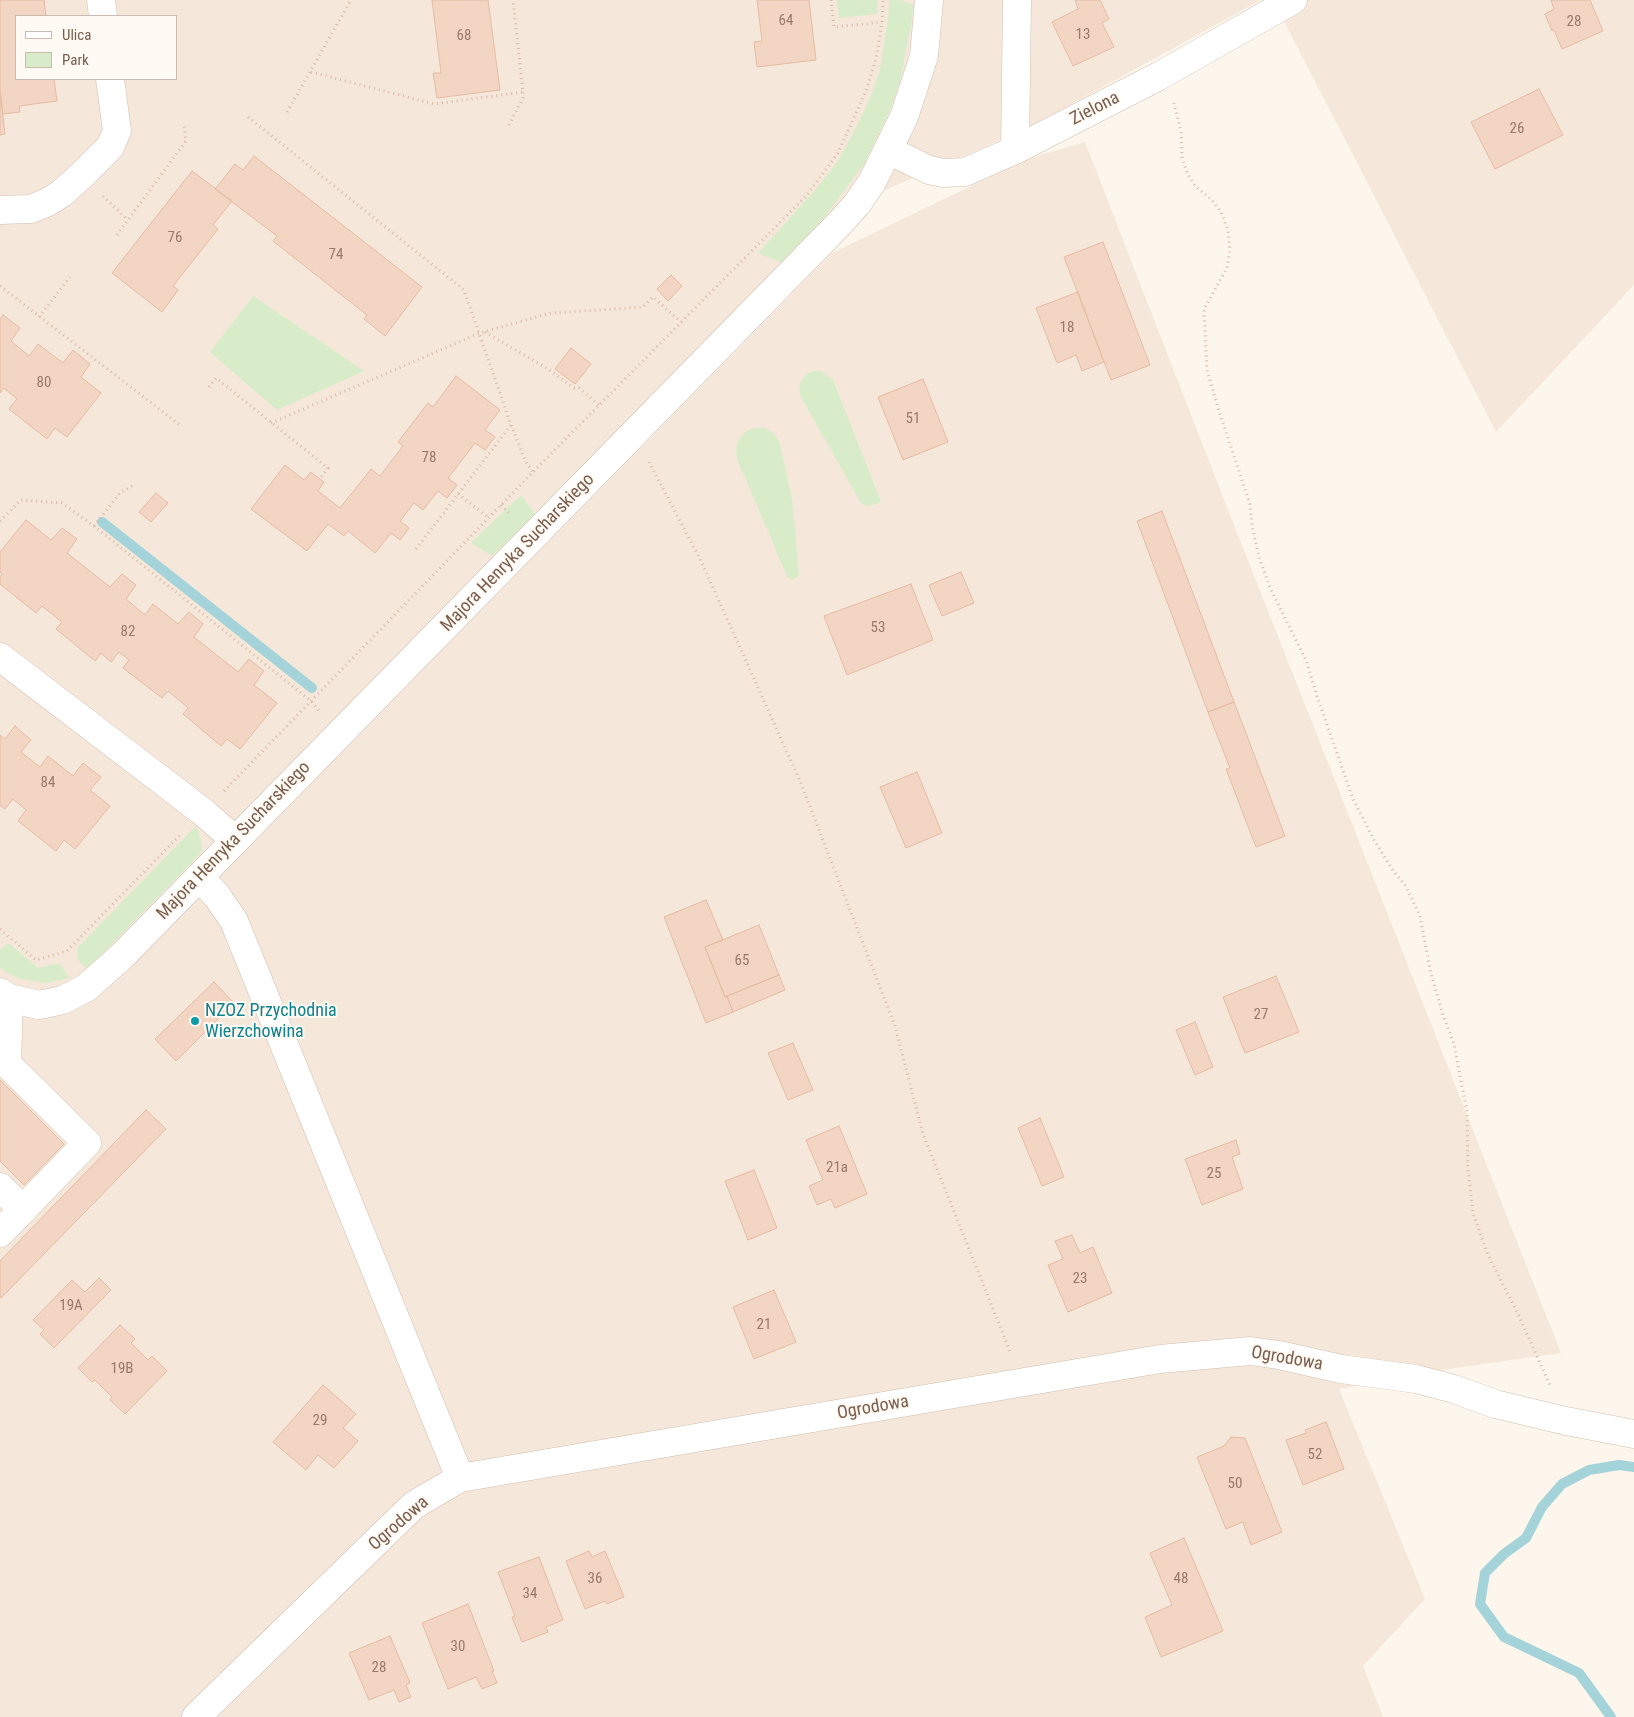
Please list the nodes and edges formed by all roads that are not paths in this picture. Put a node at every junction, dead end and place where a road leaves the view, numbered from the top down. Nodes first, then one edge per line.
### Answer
1 (101, 0) edge
2 (929, 0) edge
3 (1017, 0) edge
4 (1293, 0) edge
5 (103, 15) edge
6 (110, 80) edge
7 (888, 150) junction
8 (1015, 150) junction
9 (0, 210) edge
10 (0, 657) edge
11 (235, 840) junction
12 (199, 877) junction
13 (3, 1000) edge
14 (0, 1187) edge
15 (23, 1210) junction
16 (0, 1233) edge
17 (1634, 1434) edge
18 (460, 1478) junction
19 (196, 1717) edge

1 - 5 street
2 - 7 street, Majora Henryka Sucharskiego
3 - 8 street
4 - 8 street, Zielona
6 - 9 street
7 - 8 street, Zielona
7 - 11 street, Majora Henryka Sucharskiego
10 - 11 street
11 - 12 street, Majora Henryka Sucharskiego
12 - 13 street, Majora Henryka Sucharskiego
12 - 18 street
13 - 15 street
14 - 15 street
15 - 16 street
17 - 18 street, Ogrodowa
18 - 19 street, Ogrodowa

